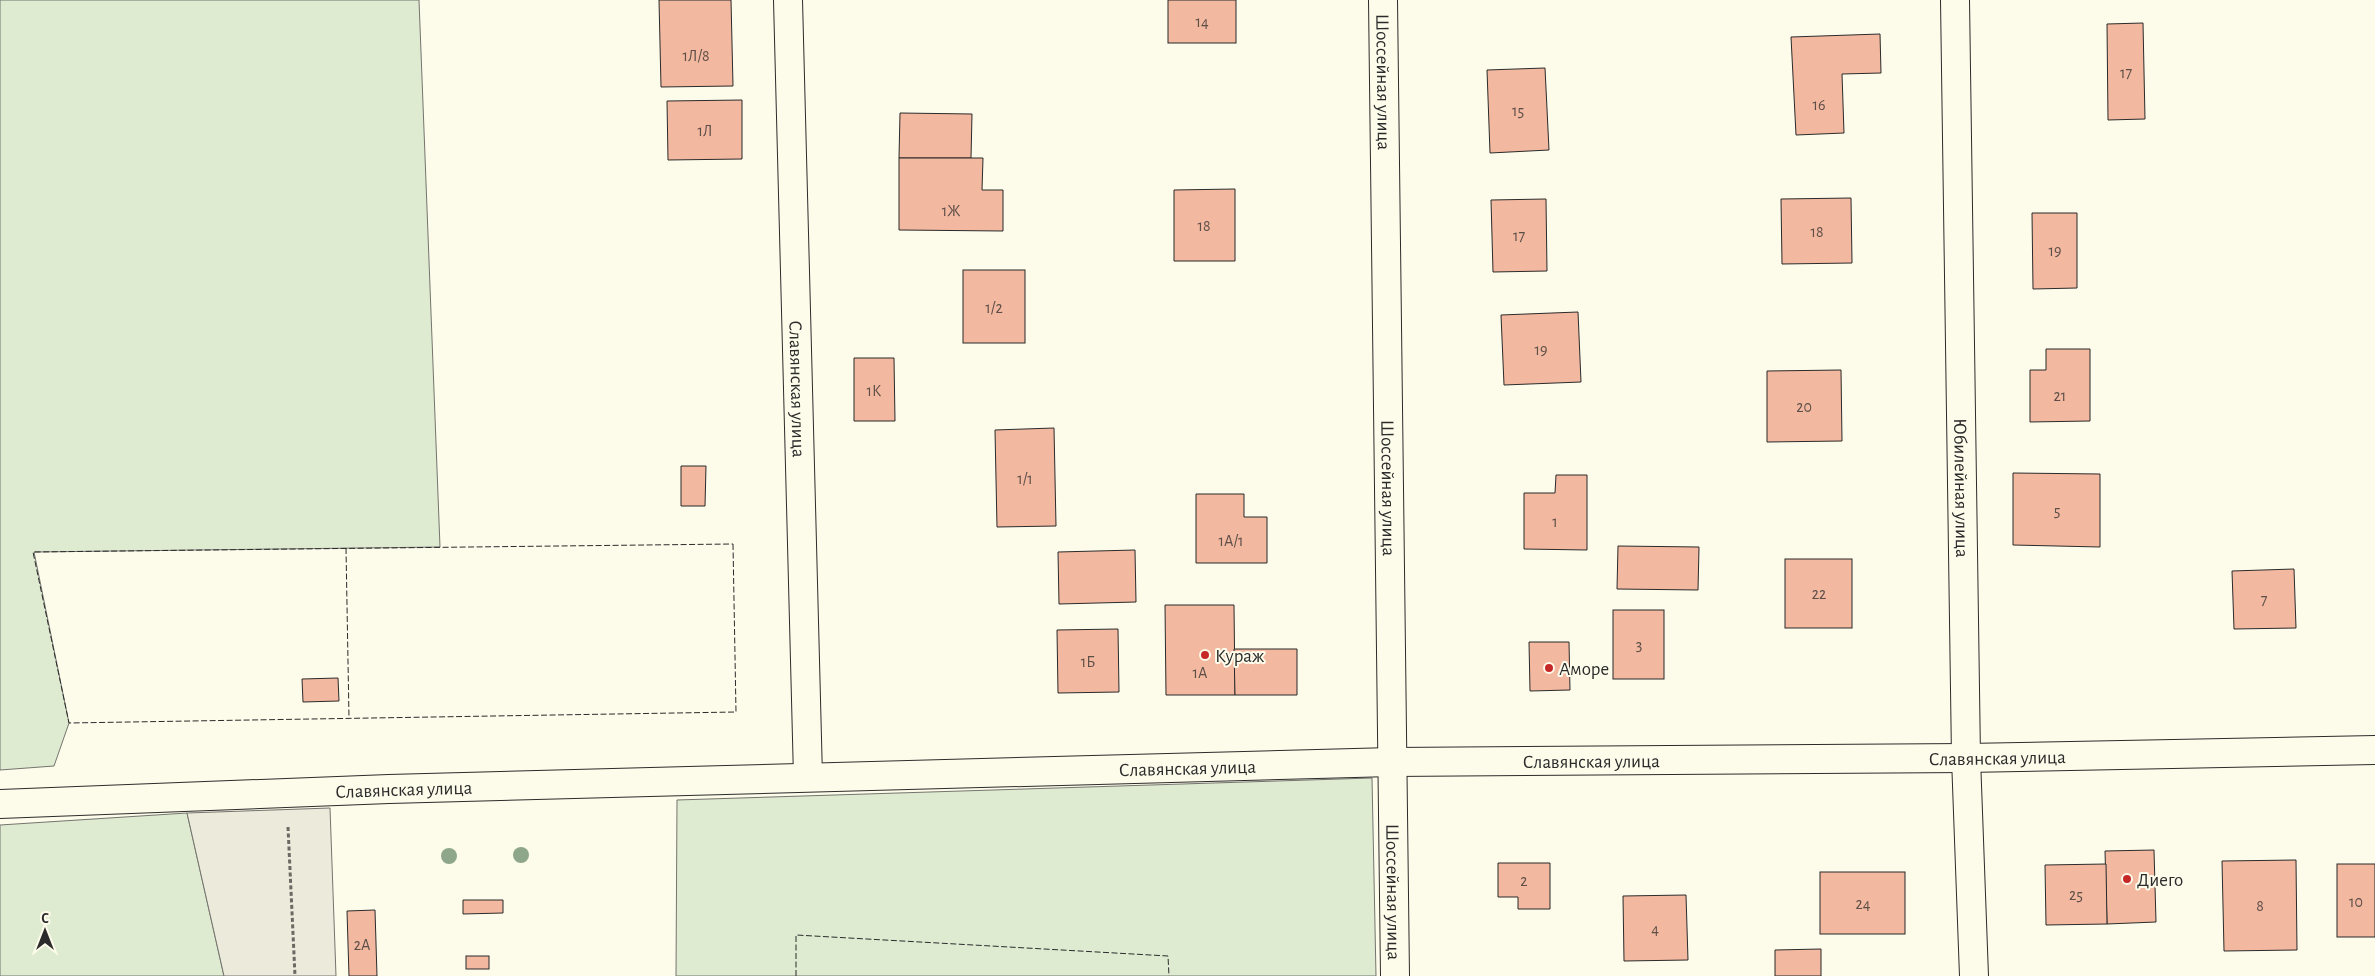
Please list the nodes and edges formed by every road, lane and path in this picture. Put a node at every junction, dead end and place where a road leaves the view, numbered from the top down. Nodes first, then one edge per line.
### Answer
1 (788, 0) edge
2 (1383, 0) edge
3 (1955, 0) edge
4 (2375, 750) edge
5 (1966, 758) junction
6 (1392, 762) junction
7 (808, 777) junction
8 (287, 792) junction
9 (0, 804) edge
10 (295, 976) edge
11 (1395, 976) edge
12 (1974, 976) edge

1 - 7 street, Славянская улица
2 - 6 street, Шоссейная улица
3 - 5 street, Юбилейная улица
4 - 5 street, Славянская улица
5 - 6 street, Славянская улица
5 - 12 street, Юбилейная улица
6 - 7 street, Славянская улица
6 - 11 street, Шоссейная улица
7 - 8 street, Славянская улица
8 - 9 street, Славянская улица
8 - 10 path

